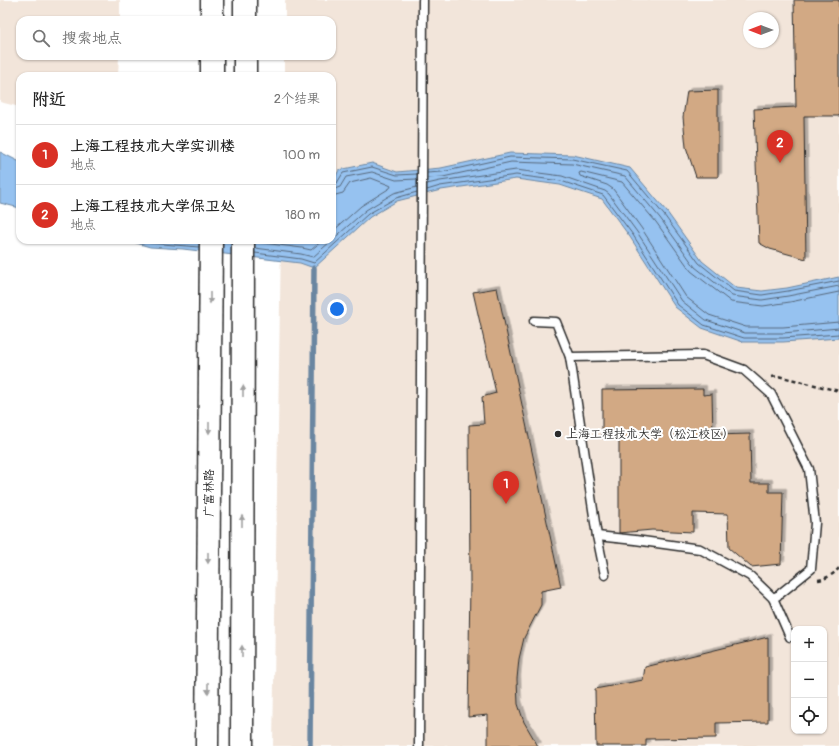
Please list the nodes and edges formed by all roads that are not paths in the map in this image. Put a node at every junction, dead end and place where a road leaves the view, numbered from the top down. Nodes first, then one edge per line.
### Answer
1 (212, 0) edge
2 (245, 0) edge
3 (423, 0) edge
4 (212, 16) edge
5 (245, 16) edge
6 (212, 60) edge
7 (245, 60) edge
8 (212, 72) edge
9 (244, 72) edge
10 (243, 244) edge
11 (211, 249) edge
12 (534, 321) dead end
13 (570, 357) junction
14 (597, 536) junction
15 (605, 575) dead end
16 (777, 595) junction
17 (790, 637) dead end
18 (207, 746) edge
19 (242, 746) edge
20 (419, 746) edge

1 - 4 main road
2 - 5 main road
3 - 20 lane
6 - 8 main road
7 - 9 main road
19 -> 10 main road
11 -> 18 main road, 广富林路
12 - 13 lane
13 - 14 lane
13 - 16 lane
14 - 15 lane
14 - 16 lane
16 - 17 lane

